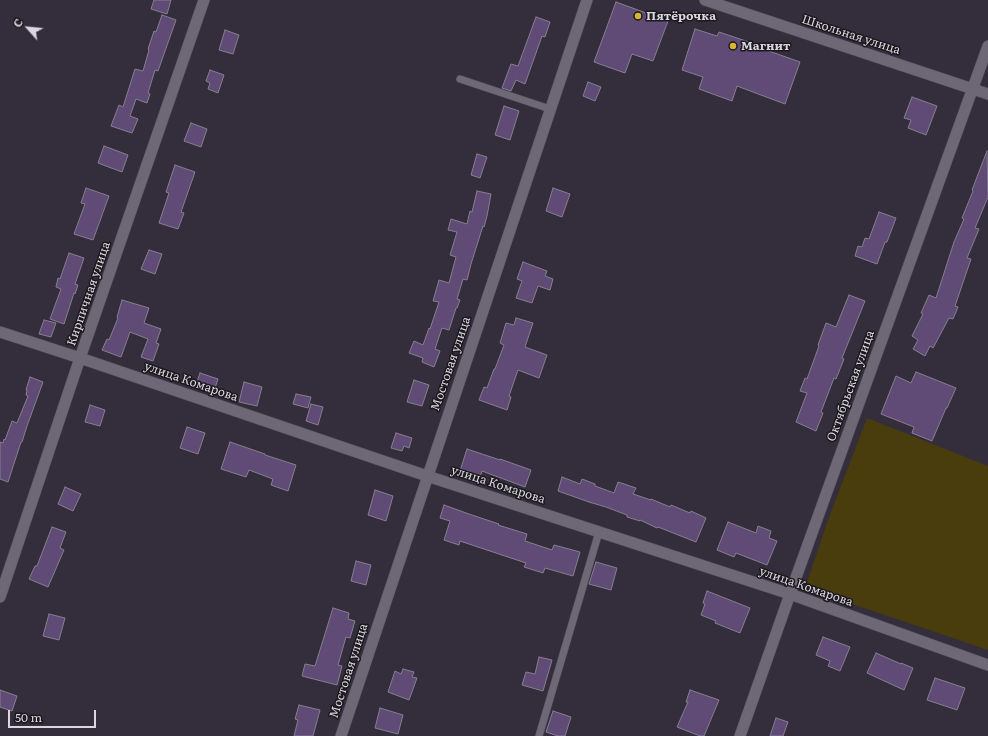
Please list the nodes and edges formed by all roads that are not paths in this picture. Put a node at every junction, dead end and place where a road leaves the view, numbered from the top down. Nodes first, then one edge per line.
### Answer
1 (204, 0) edge
2 (587, 0) edge
3 (705, 0) edge
4 (988, 46) edge
5 (460, 79) dead end
6 (973, 89) junction
7 (988, 94) edge
8 (550, 108) junction
9 (0, 332) edge
10 (80, 358) junction
11 (427, 476) junction
12 (599, 532) junction
13 (790, 594) junction
14 (0, 597) edge
15 (988, 665) edge
16 (341, 736) edge
17 (539, 736) edge
18 (740, 736) edge

1 - 10 street, Кирпичная улица
2 - 8 street, Мостовая улица
3 - 6 street, Школьная улица
4 - 6 street, Октябрьская улица
5 - 8 lane
6 - 7 street, Школьная улица
6 - 13 street, Октябрьская улица
8 - 11 street, Мостовая улица
9 - 10 street, улица Комарова
10 - 11 street, улица Комарова
10 - 14 street, Кирпичная улица
11 - 12 street, улица Комарова
11 - 16 street, Мостовая улица
12 - 13 street, улица Комарова
12 - 17 lane
13 - 15 street, улица Комарова
13 - 18 street, Октябрьская улица

